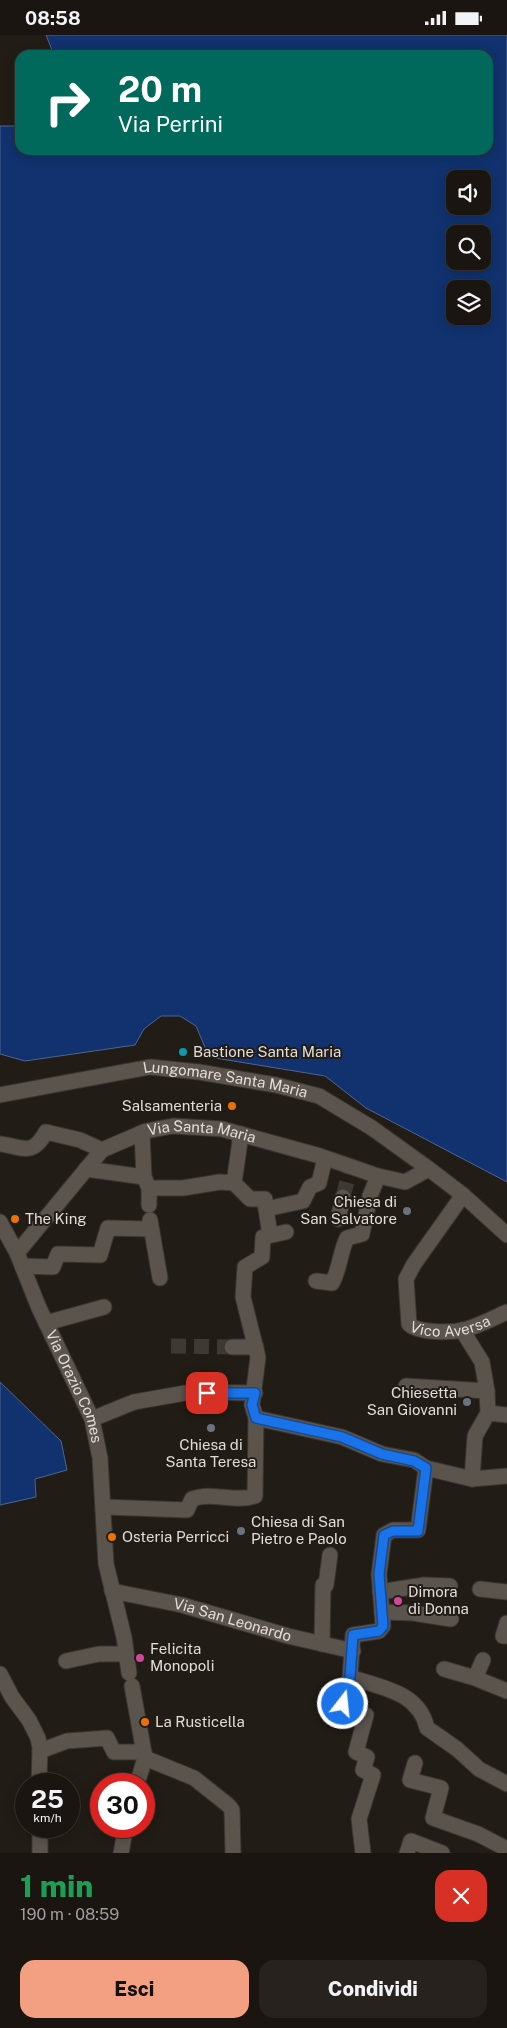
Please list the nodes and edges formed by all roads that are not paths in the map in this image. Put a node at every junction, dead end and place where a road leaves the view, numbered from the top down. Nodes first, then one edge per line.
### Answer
1 (0, 1095) edge
2 (142, 1133) junction
3 (241, 1134) junction
4 (0, 1144) edge
5 (102, 1149) junction
6 (324, 1157) junction
7 (86, 1169) junction
8 (429, 1169) junction
9 (378, 1176) junction
10 (147, 1183) junction
11 (234, 1183) junction
12 (463, 1195) junction
13 (344, 1197) tunnel mouth
14 (149, 1205) dead end
15 (266, 1209) junction
16 (338, 1219) dead end
17 (0, 1222) edge
18 (286, 1232) dead end
19 (270, 1235) junction
20 (507, 1235) edge
21 (19, 1259) junction
22 (160, 1278) dead end
23 (316, 1281) dead end
24 (104, 1307) dead end
25 (507, 1312) edge
26 (46, 1323) junction
27 (462, 1330) junction
28 (232, 1347) tunnel mouth
29 (256, 1347) junction
30 (406, 1386) dead end
31 (487, 1391) junction
32 (255, 1393) junction
33 (488, 1413) junction
34 (507, 1415) edge
35 (256, 1418) junction
36 (92, 1419) junction
37 (426, 1468) junction
38 (507, 1477) edge
39 (472, 1479) junction
40 (104, 1507) junction
41 (330, 1555) dead end
42 (450, 1586) dead end
43 (480, 1589) dead end
44 (112, 1591) junction
45 (507, 1591) edge
46 (380, 1592) junction
47 (382, 1612) junction
48 (451, 1619) dead end
49 (507, 1623) edge
50 (507, 1636) edge
51 (322, 1644) junction
52 (353, 1651) junction
53 (126, 1654) junction
54 (66, 1661) dead end
55 (483, 1661) dead end
56 (444, 1669) dead end
57 (0, 1674) edge
58 (350, 1677) junction
59 (475, 1678) junction
60 (507, 1691) edge
61 (40, 1751) junction
62 (145, 1755) junction
63 (415, 1763) dead end
64 (39, 1773) edge
65 (140, 1773) edge
66 (507, 1784) edge
67 (40, 1838) edge
68 (124, 1838) edge
69 (507, 1849) edge
70 (439, 1852) edge
71 (40, 1853) edge
72 (121, 1853) edge
73 (233, 1853) edge
74 (363, 1853) edge
75 (408, 1853) edge

1 - 8 street, Lungomare Santa Maria
2 - 3 street, Via Santa Maria
2 - 5 street, Via Santa Maria
2 - 10 street
3 - 6 street, Via Santa Maria
3 - 11 street
4 - 5 street
5 - 7 street, Via Santa Maria
6 - 9 street, Via Santa Maria
6 - 15 street
7 - 10 street
7 - 21 street, Via Santa Maria
8 - 9 street, Via Santa Maria
8 - 12 street, Lungomare Santa Maria
9 - 23 street
10 - 11 street
10 - 14 street
11 - 15 street
12 - 20 street, Lungomare Santa Maria
12 - 27 street, Vico Aversa
13 - 16 street
15 - 19 street
17 - 21 street, Via Orazio Comes
18 - 19 street
19 - 29 street
21 - 22 street
21 - 26 street, Via Orazio Comes
24 - 26 street
25 - 27 street, Vico Aversa
26 - 36 street, Via Orazio Comes
27 - 31 street
28 - 29 street
29 - 32 street
30 - 31 street
31 - 33 street
32 - 35 street
32 - 36 street
33 - 34 street
33 - 39 street
35 - 37 street
35 - 40 street
36 - 40 street, Via Orazio Comes
37 - 39 street
37 - 46 street
38 - 39 street
40 - 44 street, Via Orazio Comes
41 - 51 street
42 - 46 street
43 - 45 street
44 - 51 street, Via San Leonardo
44 - 53 street, Via Orazio Comes
46 - 47 street
47 - 48 street
47 - 52 street
49 - 50 street
51 - 52 street, Via San Leonardo
52 - 58 street
53 - 54 street
53 - 62 street, Via Orazio Comes
55 - 59 street
56 - 59 street
57 - 61 street
58 - 66 street
58 - 74 street
59 - 60 street
61 - 62 street
61 - 64 street
62 - 65 street
62 - 73 street
63 - 69 street
67 - 71 street
68 - 72 street
70 - 75 street

